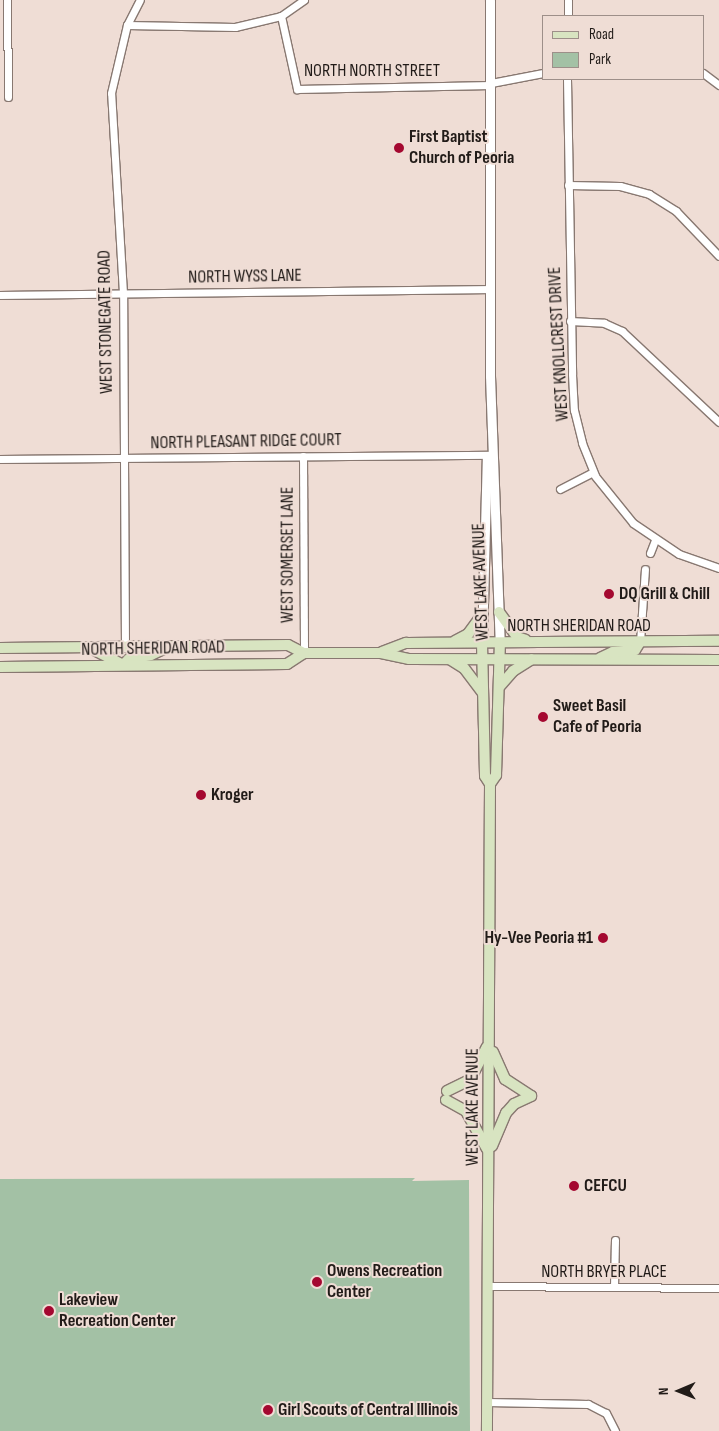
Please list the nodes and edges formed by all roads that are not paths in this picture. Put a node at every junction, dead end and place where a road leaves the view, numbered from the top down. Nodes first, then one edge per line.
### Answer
1 (7, 0) edge
2 (140, 0) edge
3 (304, 0) edge
4 (490, 0) edge
5 (568, 0) edge
6 (568, 15) edge
7 (281, 16) junction
8 (127, 25) junction
9 (542, 73) edge
10 (704, 74) edge
11 (567, 80) edge
12 (490, 84) junction
13 (719, 85) edge
14 (8, 97) dead end
15 (568, 185) junction
16 (719, 256) edge
17 (490, 289) junction
18 (123, 293) junction
19 (0, 295) edge
20 (570, 321) junction
21 (719, 422) edge
22 (490, 455) junction
23 (303, 456) junction
24 (123, 458) junction
25 (0, 459) edge
26 (593, 472) junction
27 (560, 489) dead end
28 (655, 540) junction
29 (650, 553) dead end
30 (719, 568) edge
31 (645, 569) dead end
32 (499, 612) junction
33 (482, 615) junction
34 (696, 641) junction
35 (719, 641) edge
36 (532, 642) junction
37 (640, 642) junction
38 (452, 643) junction
39 (482, 643) junction
40 (500, 643) junction
41 (166, 647) junction
42 (0, 648) edge
43 (86, 648) junction
44 (125, 648) junction
45 (719, 649) edge
46 (381, 652) junction
47 (304, 653) junction
48 (450, 659) junction
49 (482, 659) junction
50 (499, 659) junction
51 (532, 659) junction
52 (599, 659) junction
53 (719, 660) edge
54 (123, 665) junction
55 (0, 667) edge
56 (500, 687) junction
57 (483, 693) junction
58 (490, 784) junction
59 (490, 1042) junction
60 (489, 1154) junction
61 (615, 1240) dead end
62 (488, 1286) junction
63 (614, 1287) junction
64 (719, 1288) edge
65 (487, 1402) junction
66 (487, 1431) edge
67 (614, 1431) edge

1 - 14 street
2 - 8 street, WEST STONEGATE ROAD
3 - 7 street
4 - 12 street, WEST LAKE AVENUE
5 - 6 street
7 - 8 street
7 - 12 street, NORTH NORTH STREET
8 - 18 street, WEST STONEGATE ROAD
9 - 12 street
10 - 13 street
11 - 15 street, WEST KNOLLCREST DRIVE
12 - 17 street, WEST LAKE AVENUE
15 - 16 street
15 - 20 street, WEST KNOLLCREST DRIVE
17 - 18 street, NORTH WYSS LANE
17 - 22 street, WEST LAKE AVENUE
18 - 19 street, NORTH WYSS LANE
18 - 24 street, WEST STONEGATE ROAD
20 - 21 street
20 - 26 street, WEST KNOLLCREST DRIVE
22 - 23 street, NORTH PLEASANT RIDGE COURT
22 - 32 street, WEST LAKE AVENUE
22 - 33 street, WEST LAKE AVENUE
23 - 24 street, NORTH PLEASANT RIDGE COURT
23 - 47 street, WEST SOMERSET LANE
24 - 25 street, NORTH PLEASANT RIDGE COURT
24 - 44 street, WEST STONEGATE ROAD
26 - 27 street
26 - 28 street, WEST KNOLLCREST DRIVE
28 - 29 street
28 - 30 street, WEST KNOLLCREST DRIVE
31 - 37 street
32 - 36 main road
32 - 40 street, WEST LAKE AVENUE
33 - 38 main road
33 - 39 street, WEST LAKE AVENUE
34 - 35 main road, NORTH SHERIDAN ROAD
34 - 37 main road, NORTH SHERIDAN ROAD
34 - 45 main road
36 - 37 main road, NORTH SHERIDAN ROAD
36 - 40 main road, NORTH SHERIDAN ROAD
37 - 52 main road
38 - 39 main road, NORTH SHERIDAN ROAD
38 - 46 main road, NORTH SHERIDAN ROAD
39 - 40 main road, NORTH SHERIDAN ROAD
39 - 49 main road, WEST LAKE AVENUE
40 - 50 main road, WEST LAKE AVENUE
41 - 44 main road, NORTH SHERIDAN ROAD
41 - 47 main road, NORTH SHERIDAN ROAD
41 - 54 main road
42 - 43 main road, NORTH SHERIDAN ROAD
43 - 44 main road, NORTH SHERIDAN ROAD
43 - 54 main road
46 - 47 main road, NORTH SHERIDAN ROAD
46 - 48 main road, NORTH SHERIDAN ROAD
47 - 54 main road, NORTH SHERIDAN ROAD
48 - 49 main road, NORTH SHERIDAN ROAD
48 - 57 main road
49 - 50 main road, NORTH SHERIDAN ROAD
49 - 57 main road, WEST LAKE AVENUE
50 - 51 main road, NORTH SHERIDAN ROAD
50 - 56 main road, WEST LAKE AVENUE
51 - 52 main road, NORTH SHERIDAN ROAD
51 - 56 main road
52 - 53 main road, NORTH SHERIDAN ROAD
54 - 55 main road, NORTH SHERIDAN ROAD
56 - 58 main road, WEST LAKE AVENUE
57 - 58 main road, WEST LAKE AVENUE
58 - 59 main road, WEST LAKE AVENUE
59 - 60 main road, WEST LAKE AVENUE
59 - 60 main road
59 - 60 main road
60 - 62 main road, WEST LAKE AVENUE
61 - 63 street
62 - 63 street, NORTH BRYER PLACE
62 - 65 main road, WEST LAKE AVENUE
63 - 64 street, NORTH BRYER PLACE
65 - 66 main road, WEST LAKE AVENUE
65 - 67 street

